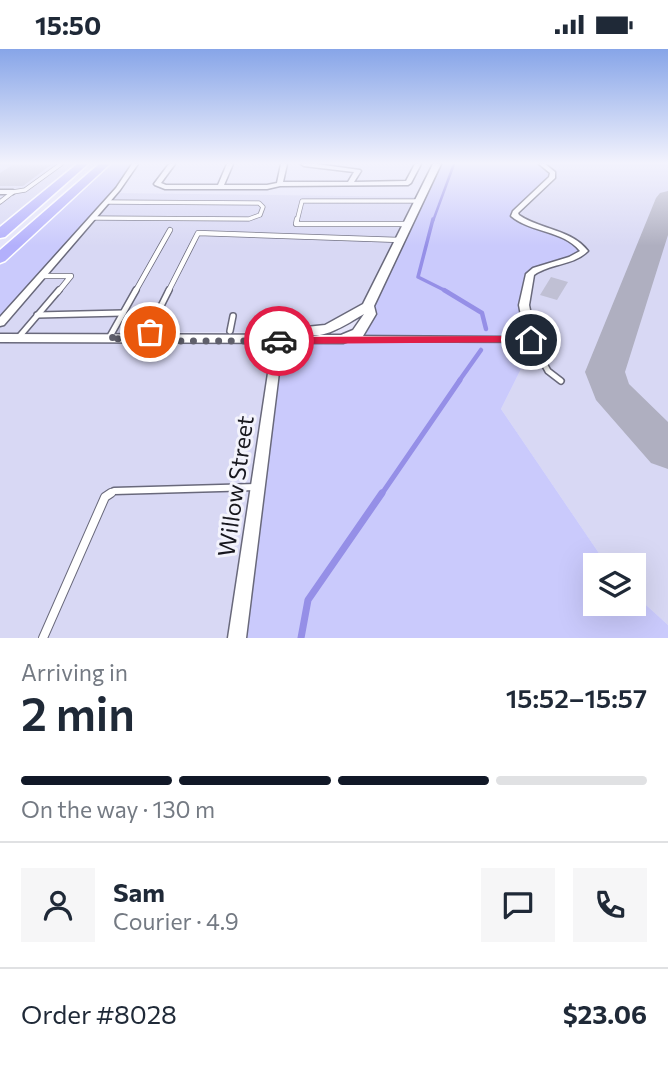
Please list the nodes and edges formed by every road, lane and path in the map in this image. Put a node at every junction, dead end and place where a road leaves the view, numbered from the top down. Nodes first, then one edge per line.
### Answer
1 (16, 191) edge
2 (50, 191) edge
3 (74, 191) edge
4 (115, 191) edge
5 (424, 191) edge
6 (537, 191) edge
7 (0, 192) edge
8 (13, 192) junction
9 (419, 201) junction
10 (0, 202) edge
11 (107, 202) junction
12 (93, 218) junction
13 (408, 224) junction
14 (170, 230) dead end
15 (0, 234) edge
16 (400, 240) junction
17 (0, 258) edge
18 (41, 276) junction
19 (368, 306) junction
20 (123, 313) junction
21 (37, 315) junction
22 (0, 323) edge
23 (156, 332) junction
24 (0, 338) edge
25 (18, 338) junction
26 (109, 338) junction
27 (343, 339) junction
28 (531, 340) junction
29 (278, 341) junction
30 (561, 381) dead end
31 (258, 487) junction
32 (43, 638) edge
33 (237, 638) edge

1 - 8 lane
2 - 15 highway
3 - 17 highway
4 - 11 street
5 - 9 street
6 - 28 street
7 - 8 street
8 - 10 lane
9 - 13 street
9 - 13 lane
11 - 12 street
11 - 12 lane
12 - 18 street
13 - 16 street
14 - 20 lane
16 - 19 street
16 - 23 lane
18 - 21 lane
18 - 22 street
19 - 23 street
19 - 27 street
20 - 21 lane
20 - 26 lane
21 - 25 lane
23 - 26 street
24 - 25 street
25 - 26 street
26 - 29 street
27 - 28 street
27 - 29 street
28 - 30 lane
29 - 31 street, Willow Street
31 - 32 lane
31 - 33 street, Willow Street

